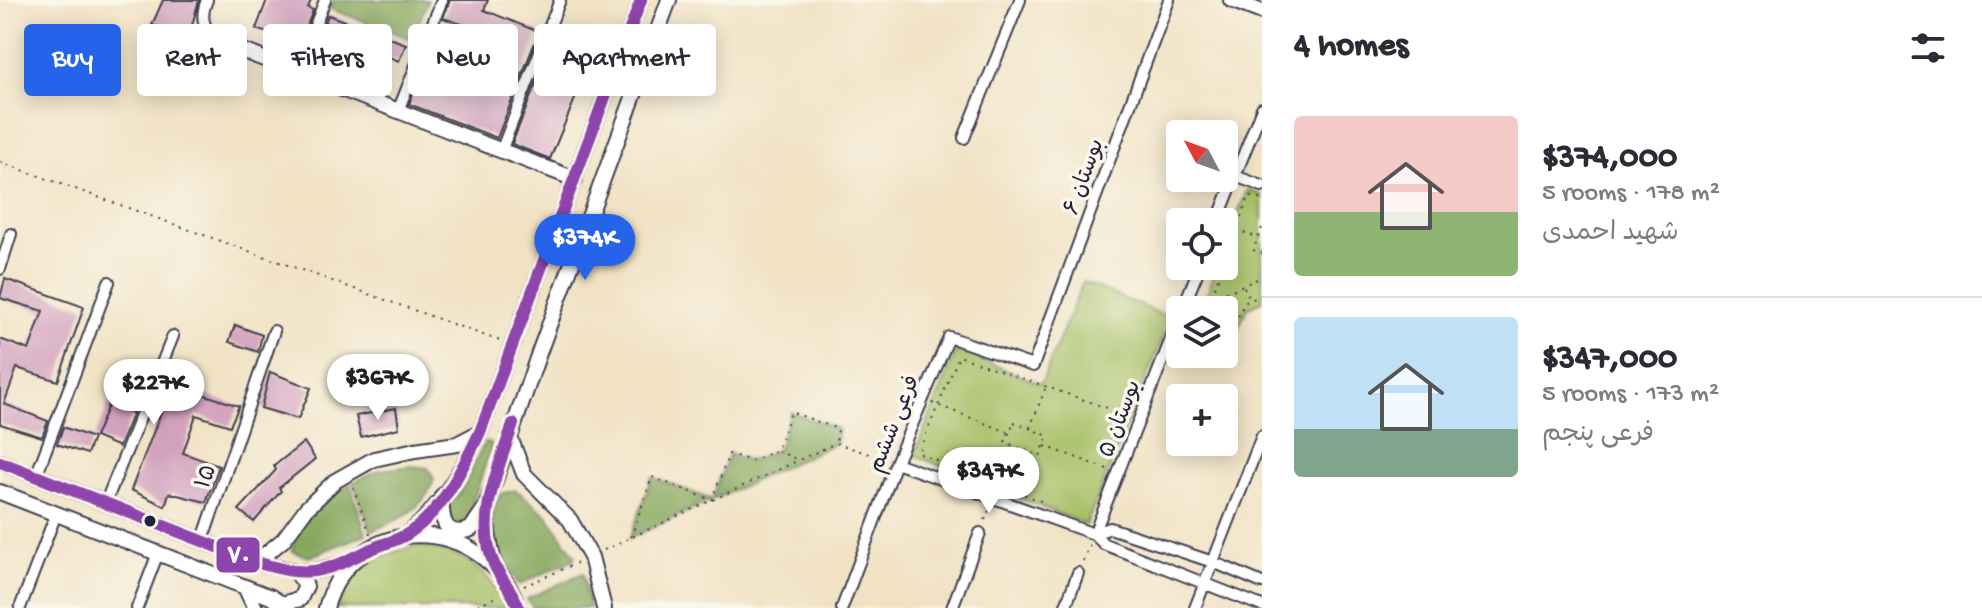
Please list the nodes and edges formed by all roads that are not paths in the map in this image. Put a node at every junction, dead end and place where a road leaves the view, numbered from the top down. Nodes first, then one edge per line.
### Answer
1 (207, 0) edge
2 (325, 0) edge
3 (442, 0) edge
4 (560, 0) edge
5 (641, 0) edge
6 (669, 0) edge
7 (1020, 0) edge
8 (1169, 0) edge
9 (1231, 0) edge
10 (1262, 12) edge
11 (204, 24) edge
12 (316, 24) edge
13 (359, 96) edge
14 (1262, 108) edge
15 (398, 111) junction
16 (964, 138) dead end
17 (501, 151) junction
18 (1238, 168) edge
19 (1238, 177) edge
20 (575, 179) junction
21 (1262, 186) edge
22 (11, 234) dead end
23 (0, 269) edge
24 (109, 282) dead end
25 (274, 331) dead end
26 (173, 336) dead end
27 (1166, 351) edge
28 (1033, 366) joint
29 (480, 432) junction
30 (509, 435) junction
31 (1262, 436) edge
32 (0, 462) edge
33 (896, 463) junction
34 (36, 476) junction
35 (0, 492) edge
36 (442, 496) junction
37 (105, 504) junction
38 (487, 504) junction
39 (56, 514) junction
40 (980, 533) road end
41 (1094, 534) junction
42 (405, 536) junction
43 (202, 542) junction
44 (158, 553) junction
45 (361, 556) junction
46 (256, 562) junction
47 (1213, 562) junction
48 (494, 564) junction
49 (297, 573) junction
50 (1078, 573) road end
51 (1205, 582) junction
52 (1262, 583) edge
53 (245, 587) junction
54 (285, 606) edge
55 (1262, 606) edge
56 (20, 608) edge
57 (137, 608) edge
58 (255, 608) edge
59 (326, 608) edge
60 (519, 608) edge
61 (604, 608) edge
62 (842, 608) edge
63 (952, 608) edge
64 (1065, 608) edge
65 (1195, 608) edge

1 - 11 street
2 - 12 street
3 - 15 street
4 - 17 street
5 - 20 main road
6 - 30 main road
7 - 16 street
8 - 28 street, بوستان ۶
9 - 10 main road
13 - 15 main road
14 - 18 street
15 - 17 main road
17 - 20 main road
19 - 21 street
20 - 29 main road
22 - 23 street
24 - 34 street
25 - 43 street, ۱۵
26 - 37 street
27 - 41 street, بوستان ۵
28 - 33 street, فرعی ششم
29 - 36 main road
29 - 46 main road
30 - 38 main road
30 - 61 main road
31 - 47 street
32 - 34 main road
33 - 41 street
33 - 62 street, فرعی ششم
34 - 37 main road
35 - 39 main road
36 - 38 main road
36 - 42 main road
37 - 43 main road
38 - 48 main road
39 - 44 main road
39 - 56 street
40 - 63 street
41 - 47 street
41 - 51 street
42 - 45 main road
42 - 48 main road
43 - 46 main road
44 - 53 main road
44 - 57 street
45 - 49 main road
45 - 59 main road
46 - 49 main road
47 - 51 street
47 - 52 street
48 - 60 main road
49 - 54 main road
50 - 64 street
51 - 55 street
51 - 65 street
53 - 54 main road
53 - 58 main road

